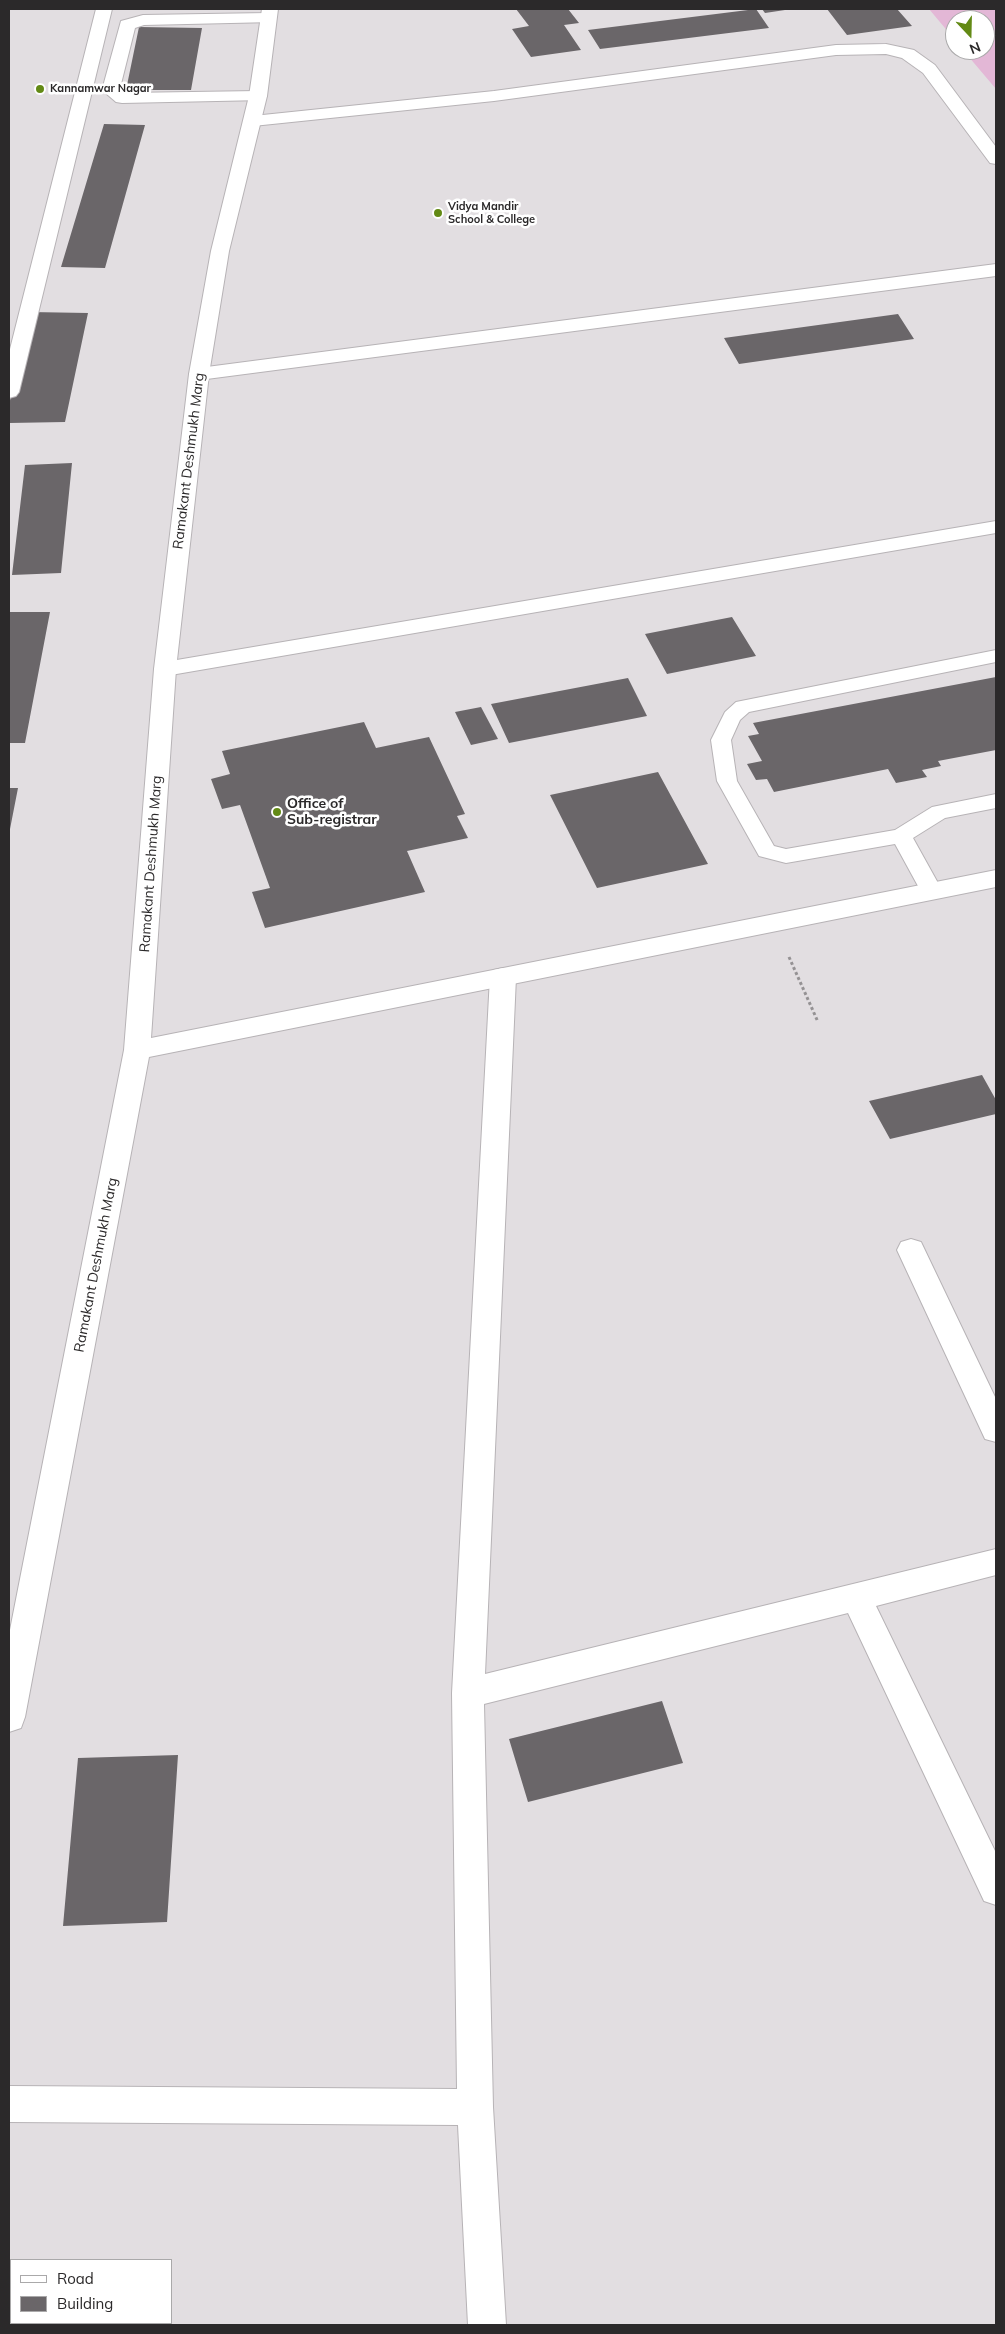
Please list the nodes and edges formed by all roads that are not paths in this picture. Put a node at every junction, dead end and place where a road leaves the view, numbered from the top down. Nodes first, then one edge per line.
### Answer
1 (104, 9) edge
2 (269, 14) edge
3 (258, 96) junction
4 (253, 121) junction
5 (996, 159) edge
6 (996, 270) edge
7 (199, 374) junction
8 (9, 392) edge
9 (996, 527) edge
10 (996, 656) edge
11 (165, 669) junction
12 (996, 801) edge
13 (901, 836) junction
14 (996, 879) edge
15 (932, 892) junction
16 (503, 977) junction
17 (137, 1050) junction
18 (911, 1250) dead end
19 (996, 1430) edge
20 (996, 1562) edge
21 (856, 1597) junction
22 (468, 1693) junction
23 (9, 1716) edge
24 (996, 1889) edge
25 (9, 2104) edge
26 (475, 2107) junction
27 (487, 2325) edge

1 - 8 street
2 - 3 street, Ramakant Deshmukh Marg
2 - 3 street
3 - 4 street, Ramakant Deshmukh Marg
4 - 5 street
4 - 7 street, Ramakant Deshmukh Marg
6 - 7 street
7 - 11 street, Ramakant Deshmukh Marg
9 - 11 street
10 - 13 lane
11 - 17 street, Ramakant Deshmukh Marg
12 - 13 lane
13 - 15 lane
14 - 15 street
15 - 16 street
16 - 17 street
16 - 22 street
17 - 23 street, Ramakant Deshmukh Marg
18 - 19 street
20 - 21 street
21 - 22 street
21 - 24 street
22 - 26 street
25 - 26 street
26 - 27 street

